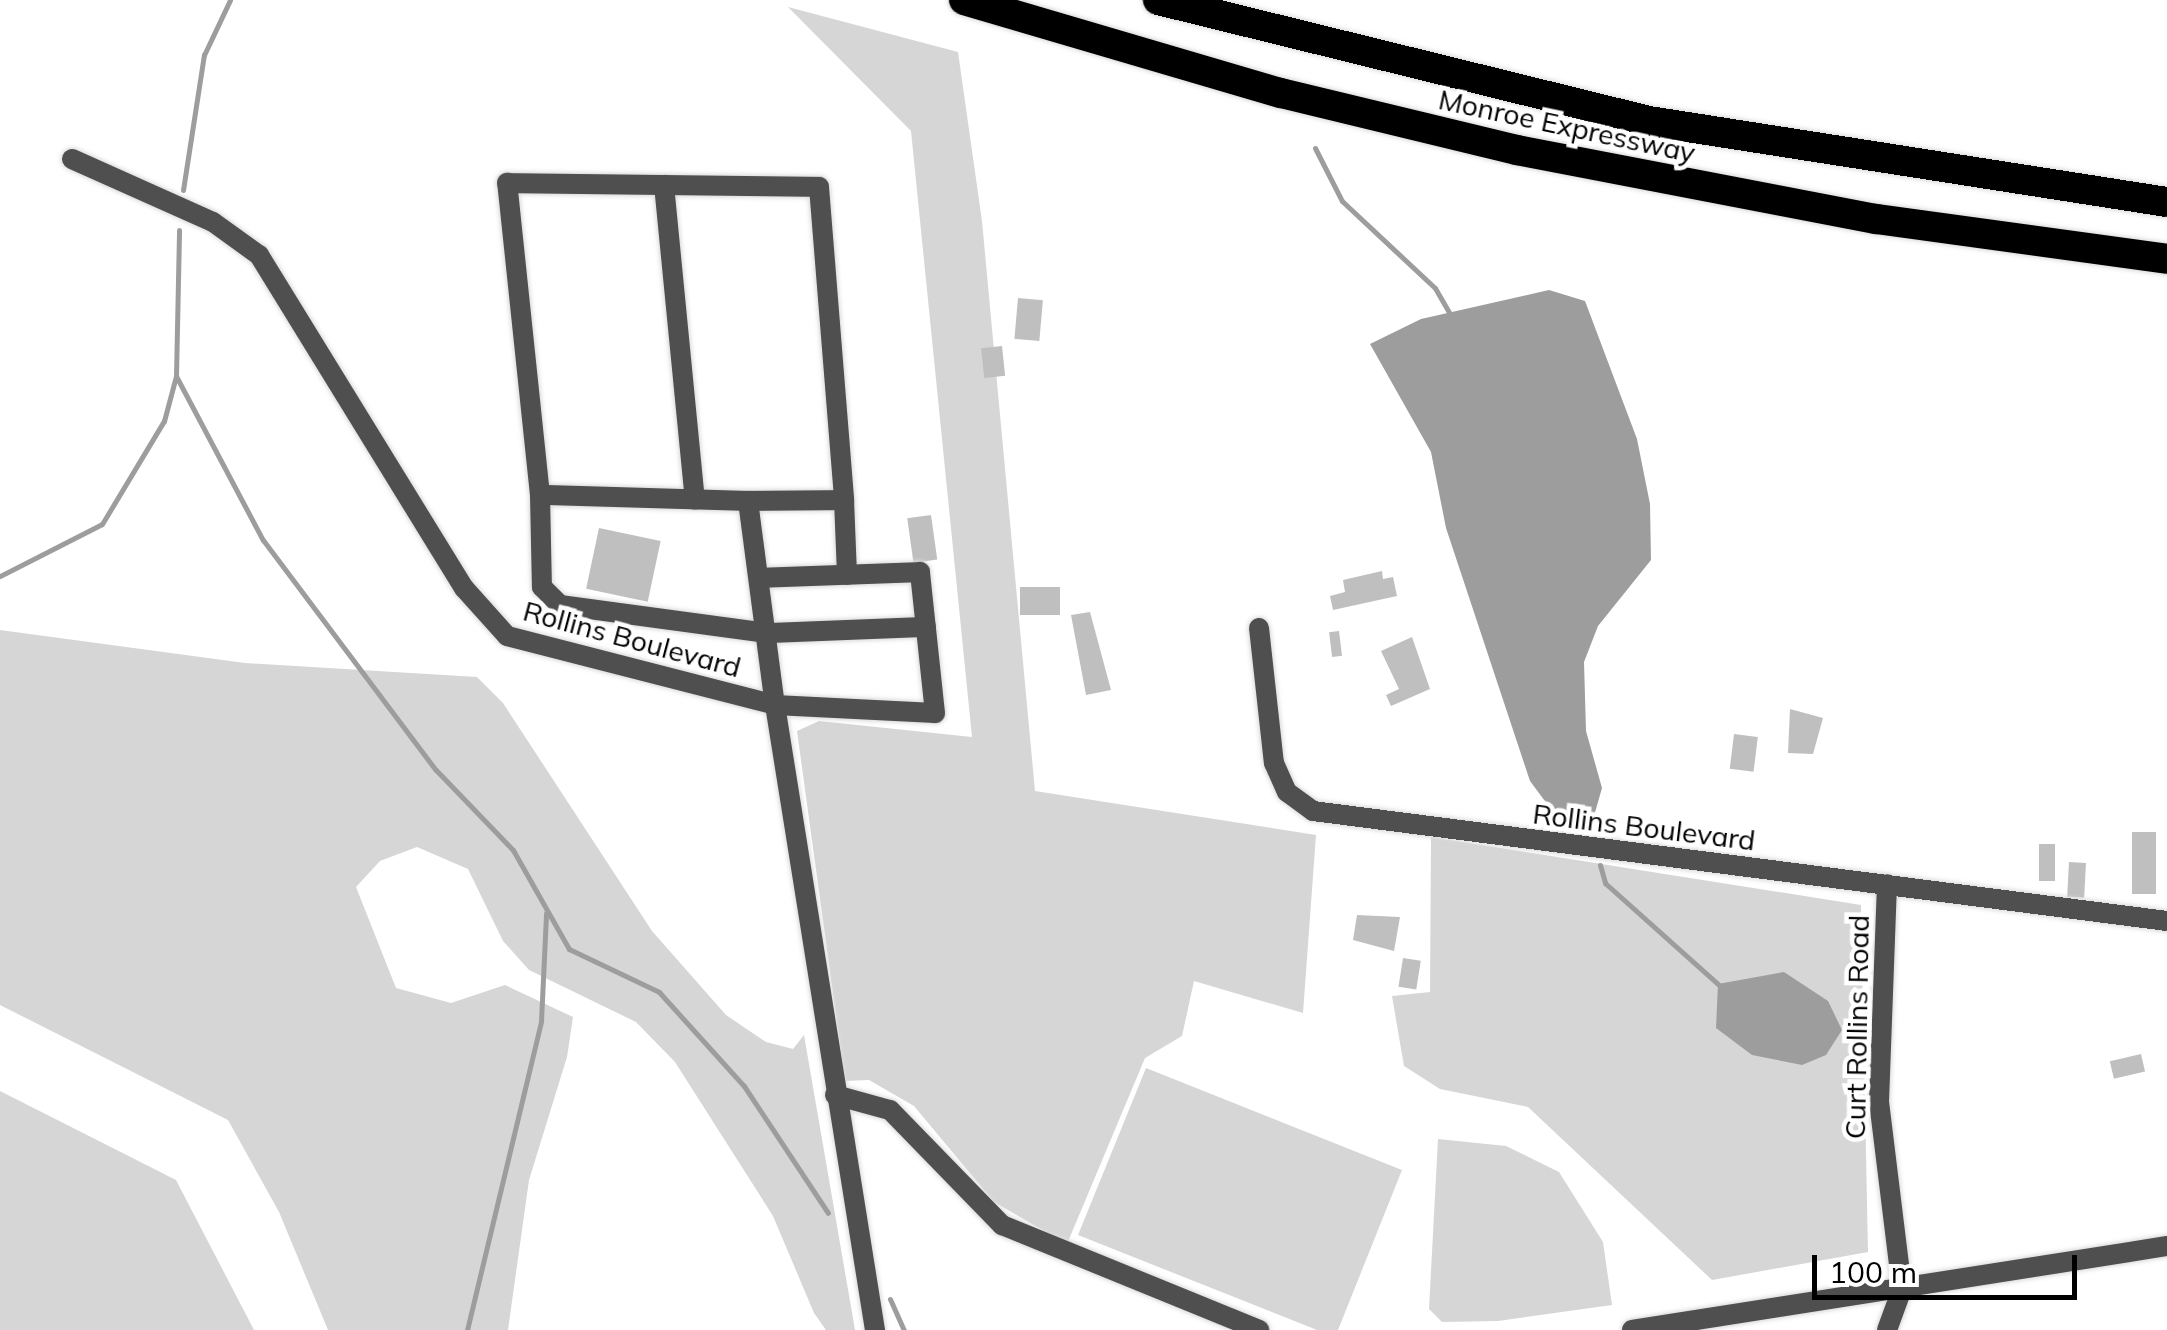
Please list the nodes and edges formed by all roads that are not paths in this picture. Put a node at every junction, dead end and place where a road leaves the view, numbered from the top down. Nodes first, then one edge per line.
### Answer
1 (964, 0) edge
2 (1158, 0) edge
3 (72, 160) dead end
4 (664, 185) junction
5 (2167, 202) edge
6 (2167, 258) edge
7 (540, 495) junction
8 (696, 500) junction
9 (844, 500) junction
10 (748, 501) junction
11 (847, 575) junction
12 (758, 578) junction
13 (926, 627) junction
14 (1260, 628) dead end
15 (766, 633) junction
16 (775, 705) junction
17 (1887, 884) junction
18 (2167, 921) edge
19 (835, 1095) junction
20 (2167, 1246) edge
21 (1902, 1289) junction
22 (1768, 1320) edge
23 (1716, 1324) edge
24 (876, 1330) edge
25 (1259, 1330) edge
26 (1632, 1330) edge
27 (1887, 1330) edge

1 - 6 highway, Monroe Expressway
2 - 5 highway, Monroe Expressway
3 - 16 street, Rollins Boulevard
4 - 7 street
4 - 8 street
4 - 9 street
7 - 8 street
7 - 15 street
8 - 10 street
9 - 10 street
9 - 11 street
10 - 12 street
11 - 12 street
11 - 13 street
12 - 15 street
13 - 15 street
13 - 16 street, Rollins Boulevard
14 - 17 street, Rollins Boulevard
15 - 16 street
16 - 19 street
17 - 18 street, Rollins Boulevard
17 - 21 street, Curt Rollins Road
19 - 24 street
19 - 25 street
20 - 21 street
21 - 22 street
21 - 27 street
22 - 23 street
23 - 26 street

